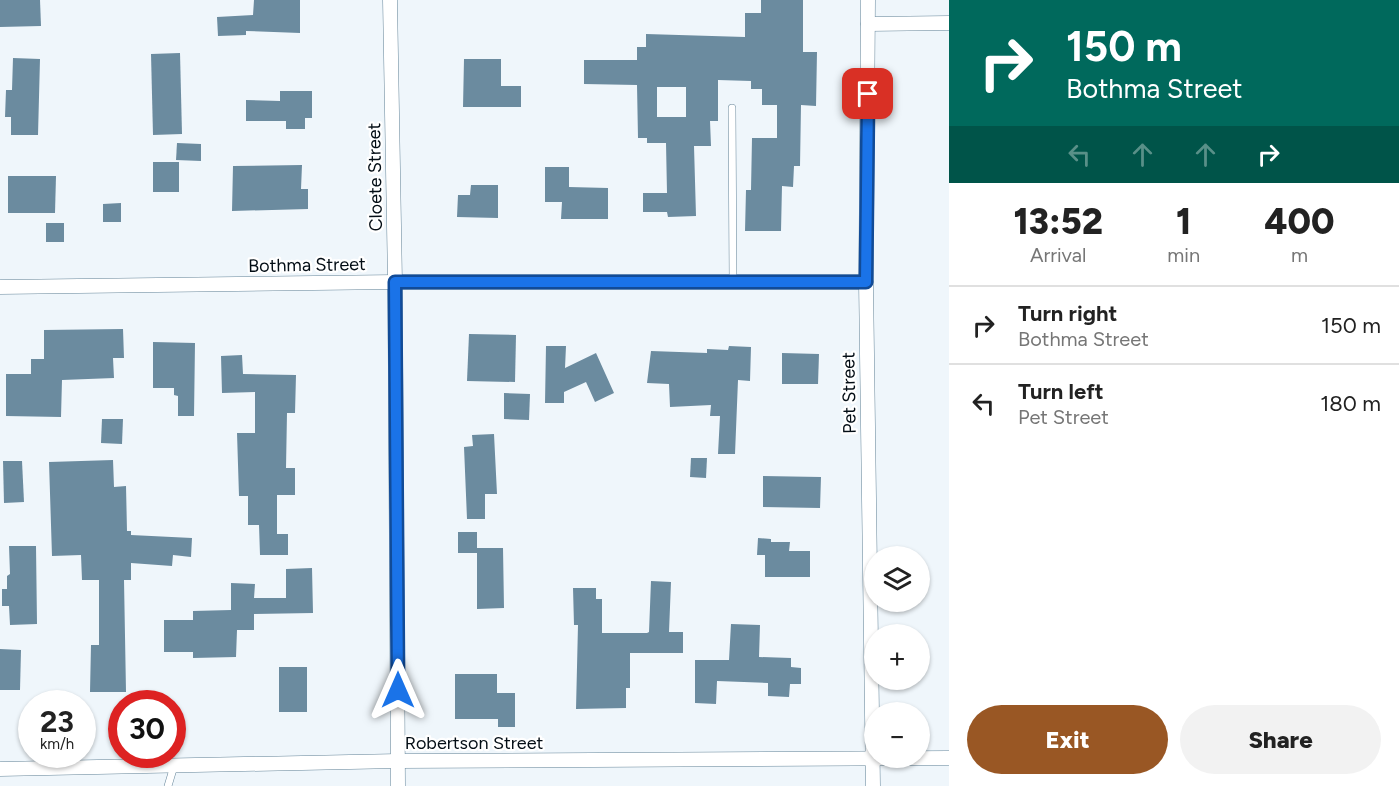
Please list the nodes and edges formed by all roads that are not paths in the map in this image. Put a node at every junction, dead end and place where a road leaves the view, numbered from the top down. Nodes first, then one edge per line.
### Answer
1 (390, 0) edge
2 (868, 0) edge
3 (949, 23) edge
4 (868, 24) junction
5 (732, 108) dead end
6 (395, 282) junction
7 (733, 282) junction
8 (866, 282) junction
9 (0, 287) edge
10 (872, 702) edge
11 (930, 758) edge
12 (949, 758) edge
13 (864, 759) edge
14 (398, 761) junction
15 (186, 766) edge
16 (108, 767) edge
17 (173, 768) edge
18 (873, 768) edge
19 (0, 769) edge
20 (168, 786) edge
21 (398, 786) edge
22 (873, 786) edge

1 - 6 street, Cloete Street
2 - 4 street, Pet Street
3 - 4 street
4 - 8 street, Pet Street
5 - 7 lane
6 - 7 street, Bothma Street
6 - 9 street, Bothma Street
6 - 14 street, Cloete Street
7 - 8 street, Bothma Street
8 - 10 street, Pet Street
11 - 12 street, Robertson Street
13 - 14 street, Robertson Street
14 - 15 street, Robertson Street
14 - 21 street, Cloete Street
16 - 19 street, Robertson Street
17 - 20 lane
18 - 22 street, Pet Street

